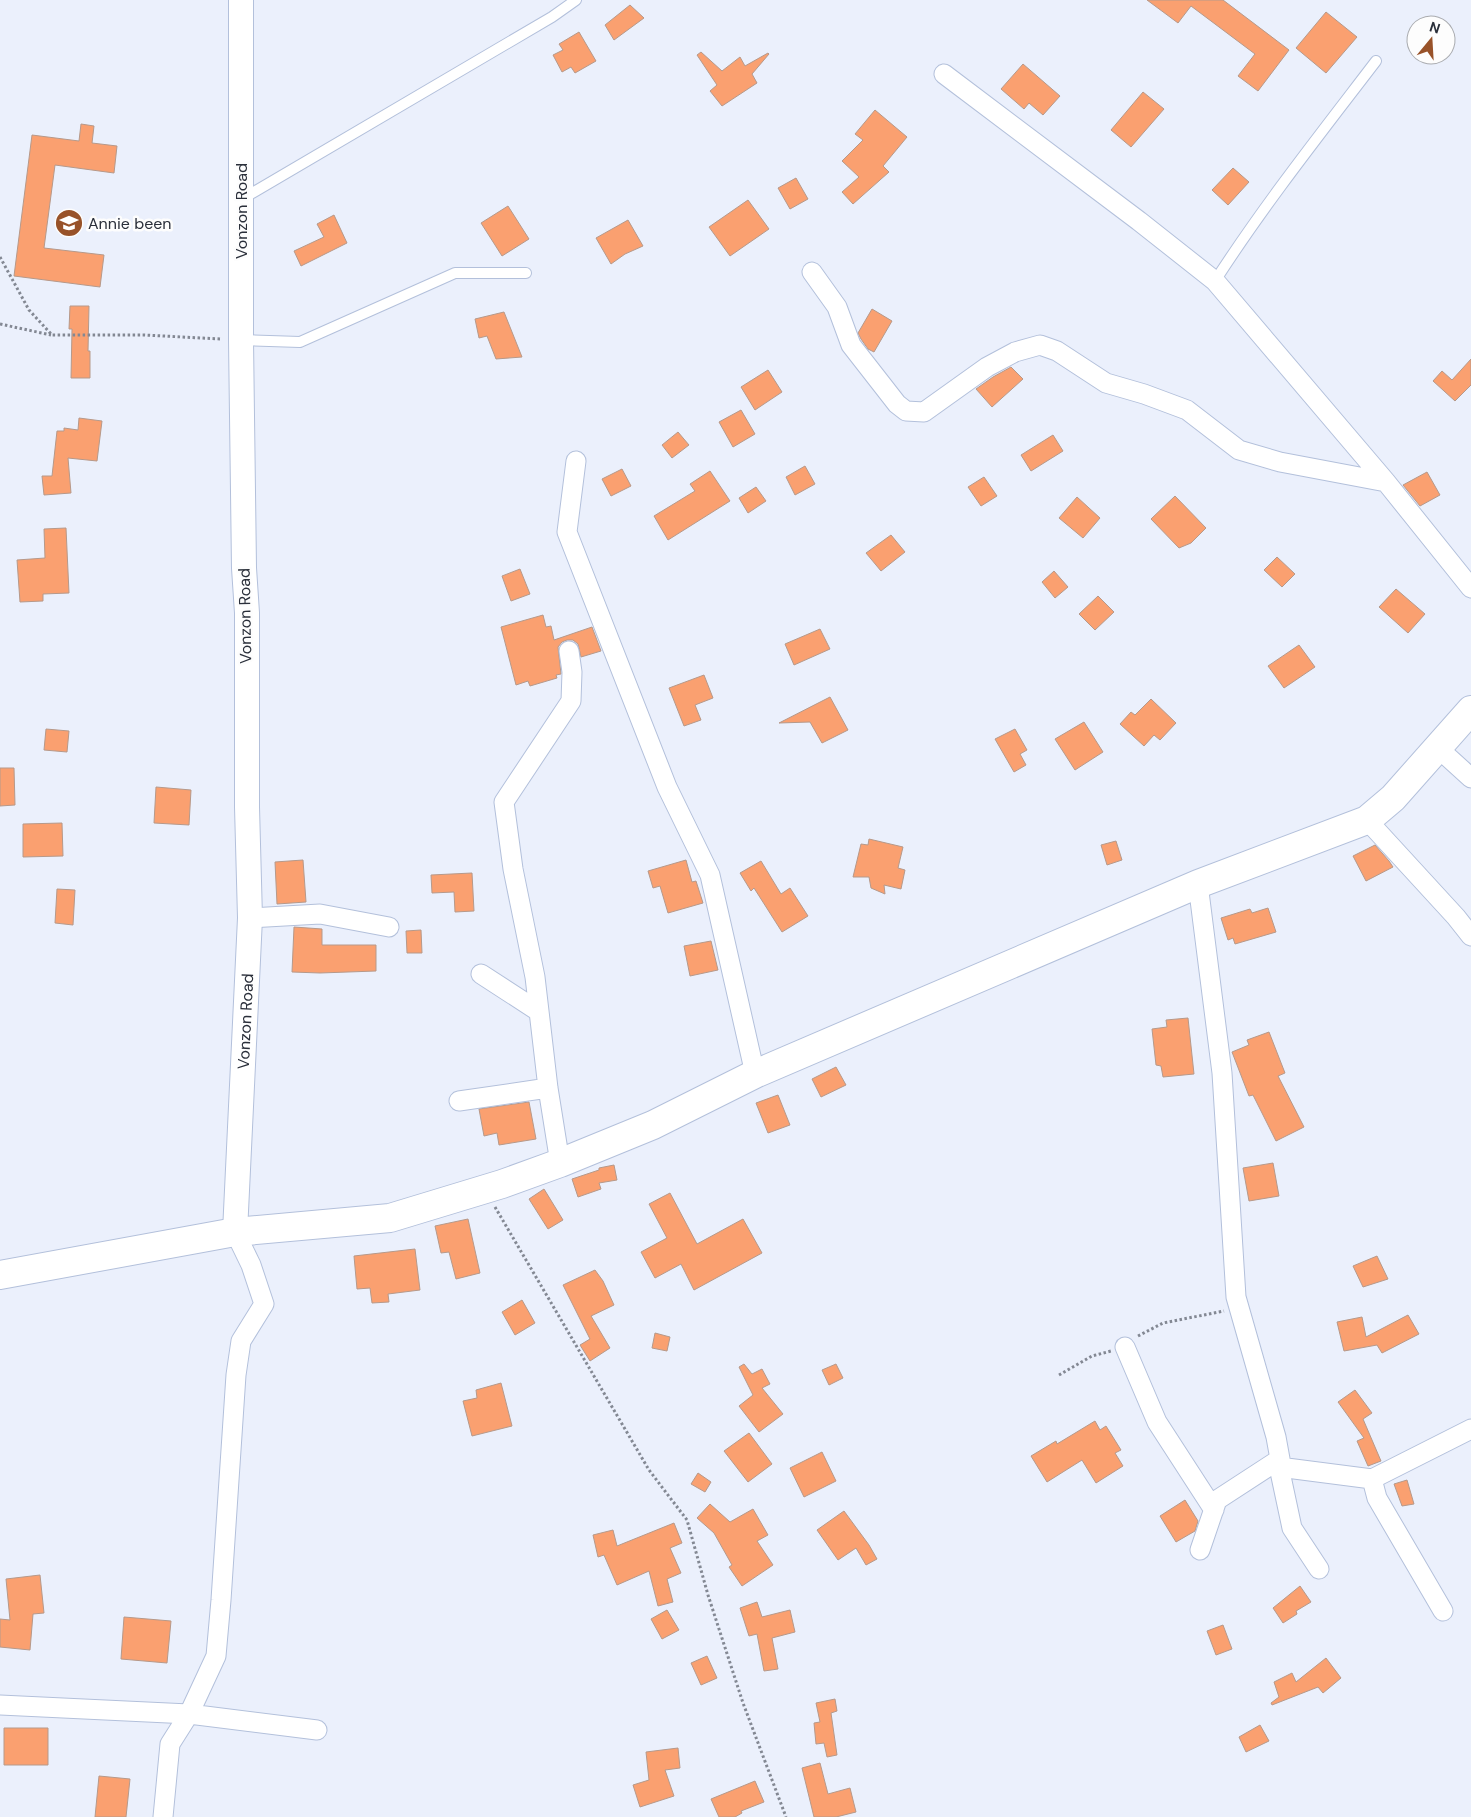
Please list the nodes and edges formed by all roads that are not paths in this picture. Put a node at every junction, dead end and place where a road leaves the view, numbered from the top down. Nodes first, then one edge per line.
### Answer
1 (241, 0) edge
2 (576, 0) edge
3 (1376, 61) dead end
4 (944, 74) dead end
5 (241, 200) junction
6 (526, 272) dead end
7 (812, 272) dead end
8 (1215, 281) junction
9 (241, 340) junction
10 (576, 461) dead end
11 (1386, 482) junction
12 (1471, 588) edge
13 (569, 652) dead end
14 (1471, 710) edge
15 (1438, 748) junction
16 (1471, 778) edge
17 (1367, 820) junction
18 (1198, 884) junction
19 (250, 918) junction
20 (389, 927) dead end
21 (1471, 936) edge
22 (481, 974) dead end
23 (538, 1012) junction
24 (755, 1074) junction
25 (548, 1088) junction
26 (459, 1101) dead end
27 (560, 1163) junction
28 (235, 1232) junction
29 (0, 1275) edge
30 (1125, 1348) road end
31 (1471, 1429) edge
32 (1279, 1463) junction
33 (1372, 1480) junction
34 (1214, 1510) junction
35 (1200, 1550) dead end
36 (1319, 1569) dead end
37 (1443, 1611) dead end
38 (0, 1705) edge
39 (190, 1714) junction
40 (317, 1730) dead end
41 (163, 1817) edge

1 - 5 street, Vonzon Road
2 - 5 lane
3 - 8 lane
4 - 8 street
5 - 9 street, Vonzon Road
6 - 9 lane
7 - 11 street
8 - 11 street
9 - 19 street, Vonzon Road
10 - 24 street
11 - 12 street
13 - 23 street
14 - 15 main road
15 - 16 street
15 - 17 main road
17 - 18 main road
17 - 21 street
18 - 24 main road
18 - 32 street
19 - 20 street
19 - 28 street, Vonzon Road
22 - 23 street
23 - 25 street
24 - 27 main road
25 - 26 street
25 - 27 street
27 - 28 main road
28 - 29 main road
28 - 39 street
30 - 34 street
31 - 33 street
32 - 33 street
32 - 34 street
32 - 36 street
33 - 37 street
34 - 35 street
38 - 39 street
39 - 40 street
39 - 41 street

